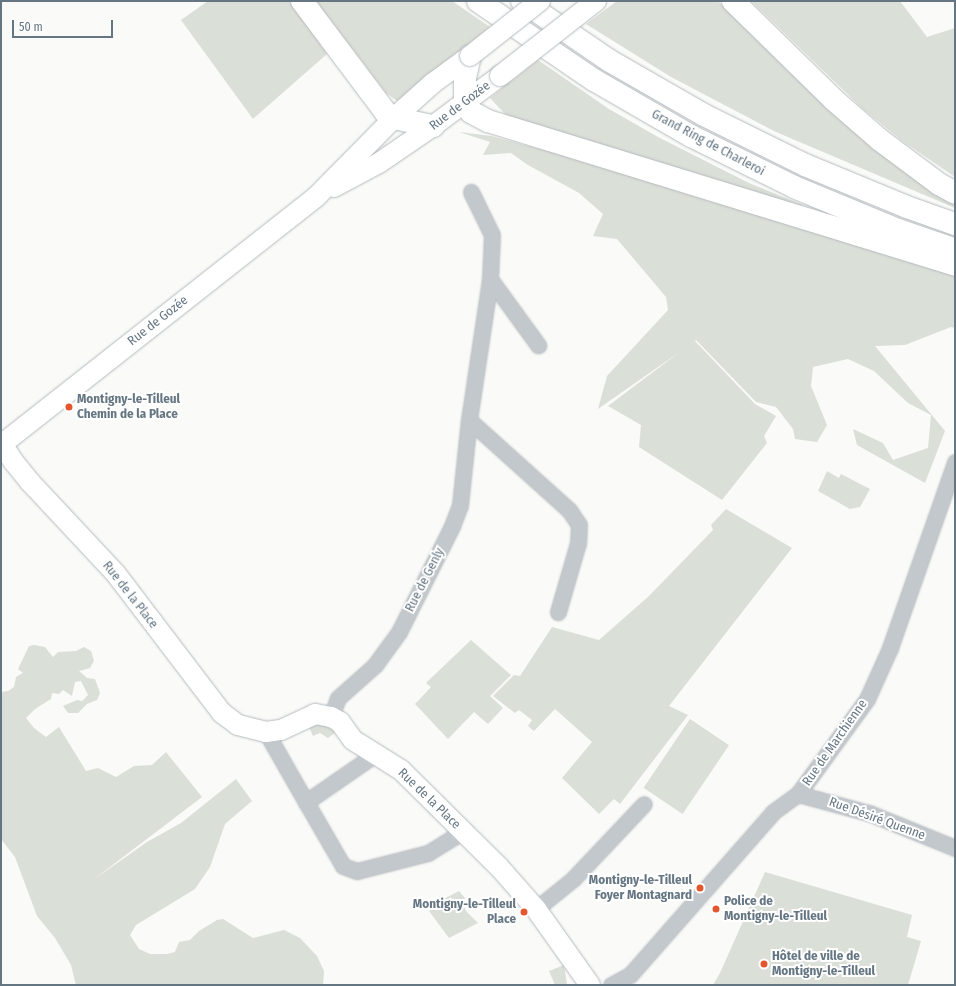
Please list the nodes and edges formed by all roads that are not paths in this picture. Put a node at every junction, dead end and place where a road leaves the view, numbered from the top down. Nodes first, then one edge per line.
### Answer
1 (302, 1) edge
2 (478, 1) edge
3 (522, 1) edge
4 (540, 1) edge
5 (596, 1) edge
6 (733, 1) edge
7 (470, 56) junction
8 (465, 104) junction
9 (394, 118) junction
10 (434, 126) junction
11 (471, 192) dead end
12 (955, 192) edge
13 (315, 198) junction
14 (955, 224) edge
15 (955, 250) edge
16 (955, 265) edge
17 (490, 279) junction
18 (538, 345) dead end
19 (469, 420) junction
20 (1, 443) edge
21 (955, 462) edge
22 (558, 612) dead end
23 (331, 717) junction
24 (266, 732) junction
25 (374, 755) junction
26 (798, 794) junction
27 (306, 802) junction
28 (644, 804) dead end
29 (462, 832) junction
30 (955, 848) edge
31 (536, 909) junction
32 (590, 985) edge
33 (611, 985) edge

1 - 9 highway
2 - 15 highway, Grand Ring de Charleroi
3 - 14 highway, Grand Ring de Charleroi
4 - 7 main road, Rue de Gozée, bridge
5 - 8 main road, Rue de Gozée, bridge
6 - 12 highway
7 - 8 highway
7 - 9 main road, Rue de Gozée
8 - 10 main road, Rue de Gozée
8 - 16 highway
9 - 10 highway
9 - 13 main road, Rue de Gozée
10 - 13 main road, Rue de Gozée
11 - 17 street, Rue de Genly
13 - 20 main road, Rue de Gozée
17 - 18 street
17 - 19 street, Rue de Genly
19 - 22 street
19 - 23 street, Rue de Genly
20 - 24 main road, Rue de la Place
21 - 26 street, Rue de Marchienne
23 - 24 main road, Rue de la Place
23 - 25 main road, Rue de la Place
24 - 27 street, Rue de la Place
25 - 27 street
25 - 29 main road, Rue de la Place
26 - 30 street, Rue Désiré Quenne
26 - 33 street, Rue de Marchienne
27 - 29 street, Rue de la Place
28 - 31 street
29 - 31 main road, Rue de la Place
31 - 32 main road, Rue de la Place

